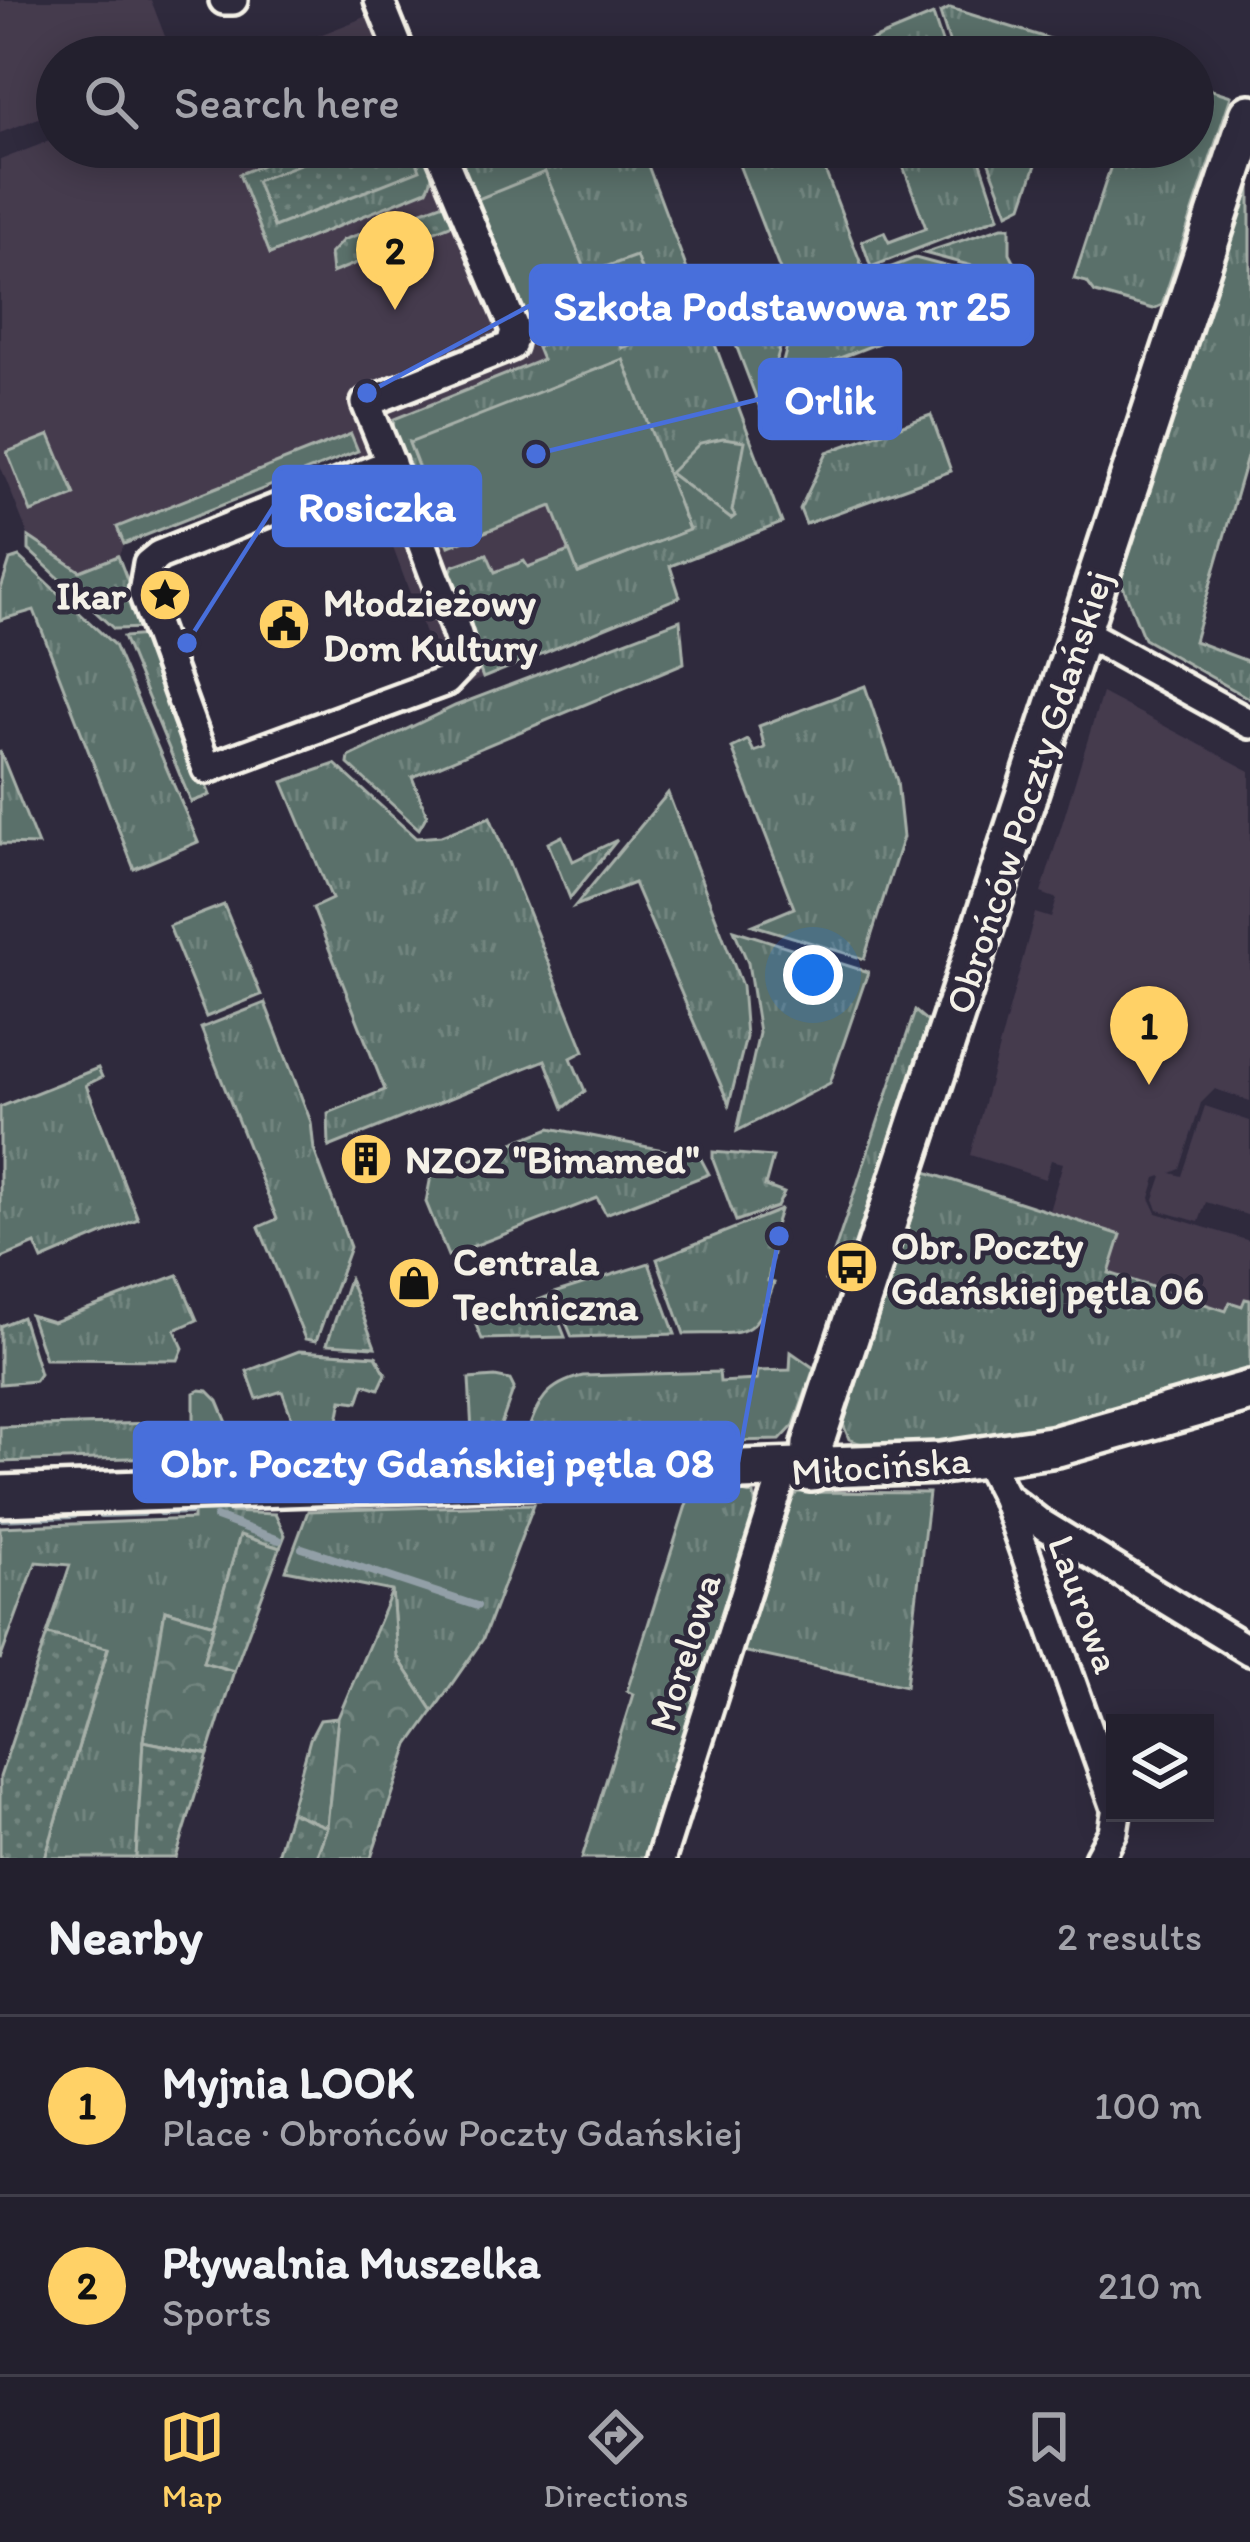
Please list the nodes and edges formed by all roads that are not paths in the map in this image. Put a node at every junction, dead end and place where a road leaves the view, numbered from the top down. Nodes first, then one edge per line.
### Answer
1 (224, 0) edge
2 (233, 0) edge
3 (380, 0) edge
4 (394, 36) edge
5 (1250, 115) edge
6 (447, 168) edge
7 (391, 463) junction
8 (1081, 631) junction
9 (1250, 724) edge
10 (1250, 1391) edge
11 (986, 1459) junction
12 (798, 1471) junction
13 (0, 1496) edge
14 (1005, 1496) junction
15 (1250, 1651) edge
16 (1106, 1783) edge
17 (1114, 1822) edge
18 (661, 1858) edge
19 (1099, 1858) edge

1 - 2 street
3 - 4 street
5 - 8 street, Obrońców Poczty Gdańskiej
6 - 7 street
7 - 7 street
8 - 9 street
8 - 12 street, Obrońców Poczty Gdańskiej
10 - 11 street, Miłocińska
11 - 12 street, Miłocińska
11 - 14 street, Laurowa
12 - 13 street, Miłocińska
12 - 18 street, Morelowa
14 - 15 street, Laurowa
14 - 16 street, Laurowa
17 - 19 street, Laurowa

